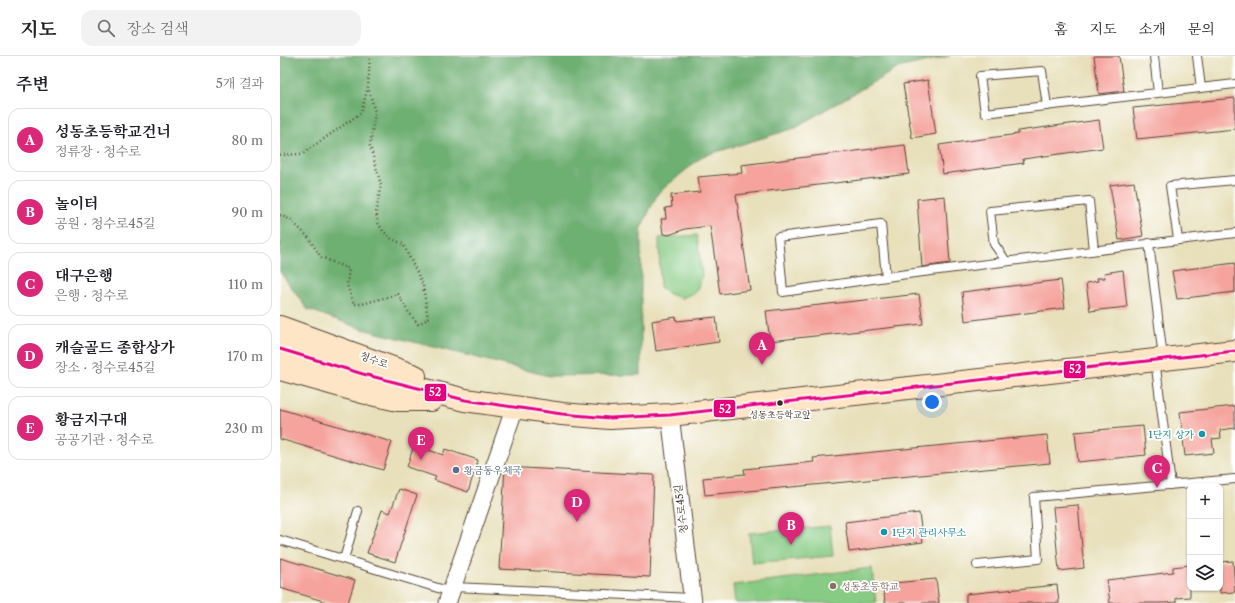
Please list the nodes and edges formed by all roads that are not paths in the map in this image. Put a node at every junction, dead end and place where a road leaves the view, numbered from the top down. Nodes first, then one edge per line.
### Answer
1 (1154, 56) edge
2 (1197, 56) edge
3 (1235, 84) edge
4 (1201, 88) junction
5 (1158, 93) junction
6 (1048, 106) junction
7 (1235, 180) edge
8 (1235, 233) edge
9 (1178, 239) junction
10 (1149, 243) junction
11 (1094, 250) junction
12 (1006, 261) junction
13 (886, 277) junction
14 (283, 330) edge
15 (1235, 352) edge
16 (1159, 359) junction
17 (280, 368) edge
18 (464, 400) junction
19 (515, 407) junction
20 (670, 415) junction
21 (1235, 479) edge
22 (1217, 483) edge
23 (1171, 485) junction
24 (1187, 485) edge
25 (358, 511) dead end
26 (280, 540) edge
27 (344, 559) junction
28 (977, 565) dead end
29 (450, 594) edge
30 (692, 600) edge

1 - 5 lane
2 - 4 lane
3 - 4 lane
4 - 5 lane
5 - 6 lane
6 - 6 lane
7 - 9 lane
8 - 9 lane
9 - 10 lane
10 - 11 lane
10 - 16 lane
11 - 12 lane
11 - 12 lane
12 - 13 lane
13 - 13 lane
14 - 18 main road, 청수로
14 - 18 main road, 청수로
15 - 16 main road, 청수로
16 - 20 main road, 청수로
16 - 23 lane
17 - 18 main road, 청수로
18 - 19 main road, 청수로
19 - 20 main road, 청수로
19 - 29 street
20 - 30 street, 청수로45길
21 - 22 lane
23 - 24 lane
23 - 28 lane
25 - 27 lane
26 - 27 lane
27 - 29 lane
29 - 30 lane

